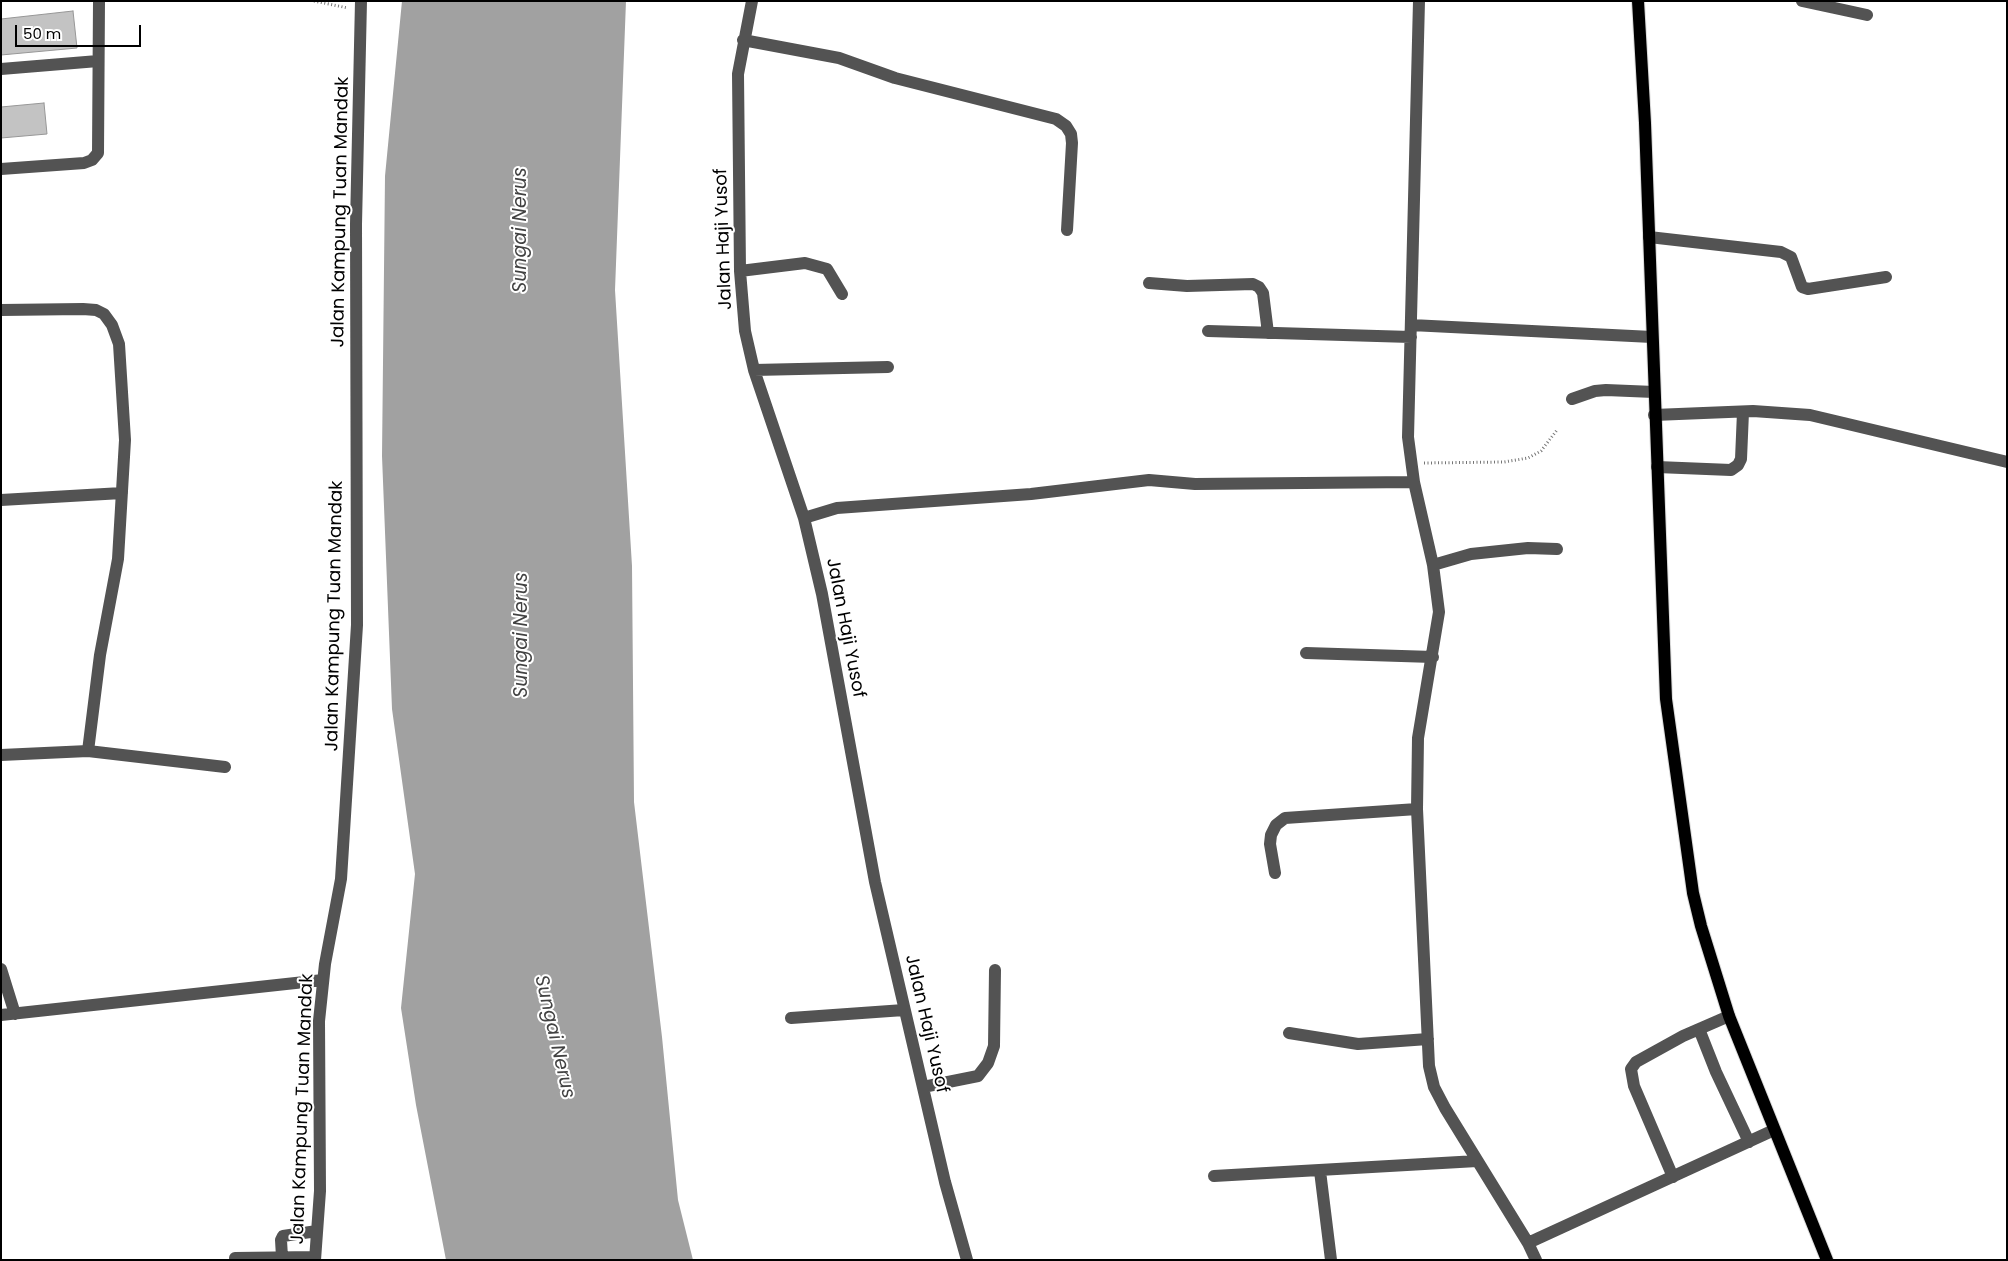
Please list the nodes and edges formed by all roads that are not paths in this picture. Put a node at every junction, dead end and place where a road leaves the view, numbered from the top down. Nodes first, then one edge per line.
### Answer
1 (99, 1) edge
2 (752, 1) edge
3 (1419, 1) edge
4 (1638, 1) edge
5 (1802, 1) edge
6 (361, 6) edge
7 (1867, 15) dead end
8 (743, 40) junction
9 (98, 61) junction
10 (1, 69) edge
11 (1, 169) edge
12 (1067, 230) dead end
13 (1649, 236) junction
14 (740, 271) junction
15 (1886, 277) dead end
16 (1149, 283) dead end
17 (842, 294) dead end
18 (1, 310) edge
19 (1208, 331) dead end
20 (1411, 331) junction
21 (1268, 333) junction
22 (1652, 337) junction
23 (888, 367) dead end
24 (754, 370) junction
25 (1654, 392) junction
26 (1572, 399) dead end
27 (1743, 412) junction
28 (1654, 415) junction
29 (2007, 462) edge
30 (1657, 466) junction
31 (1414, 482) junction
32 (122, 494) junction
33 (1, 500) edge
34 (804, 518) junction
35 (1557, 549) dead end
36 (1433, 565) junction
37 (1306, 653) dead end
38 (1433, 657) junction
39 (88, 751) junction
40 (1, 755) edge
41 (225, 767) dead end
42 (1417, 809) junction
43 (1275, 873) dead end
44 (1, 969) edge
45 (995, 970) dead end
46 (323, 980) junction
47 (904, 1010) junction
48 (16, 1014) junction
49 (1, 1015) edge
50 (1729, 1016) junction
51 (791, 1018) dead end
52 (1699, 1029) junction
53 (1289, 1033) dead end
54 (1428, 1039) junction
55 (923, 1087) junction
56 (1774, 1130) junction
57 (1749, 1142) junction
58 (1477, 1161) junction
59 (1320, 1171) junction
60 (1214, 1176) dead end
61 (1673, 1177) junction
62 (317, 1231) junction
63 (1528, 1243) junction
64 (235, 1258) dead end
65 (282, 1258) junction
66 (315, 1258) edge
67 (967, 1260) edge
68 (1331, 1260) edge
69 (1536, 1260) edge
70 (1827, 1260) edge

1 - 9 street
2 - 8 street, Jalan Haji Yusof
3 - 20 street
4 - 13 main road
5 - 7 street
6 - 46 street, Jalan Kampung Tuan Mandak
8 - 12 street
8 - 14 street, Jalan Haji Yusof
9 - 10 street
9 - 11 street
13 - 15 street
13 - 22 main road
14 - 17 street
14 - 24 street, Jalan Haji Yusof
16 - 21 street
18 - 32 street
19 - 21 street
20 - 21 street
20 - 22 street
20 - 31 street
22 - 25 main road
23 - 24 street
24 - 34 street, Jalan Haji Yusof
25 - 26 street
25 - 28 main road
27 - 28 street
27 - 29 street
27 - 30 street
28 - 30 main road
30 - 50 main road
31 - 34 street
31 - 36 street
32 - 33 street
32 - 39 street
34 - 47 street, Jalan Haji Yusof
35 - 36 street
36 - 38 street
37 - 38 street
38 - 42 street
39 - 40 street
39 - 41 street
42 - 43 street
42 - 54 street
44 - 48 street
45 - 55 street
46 - 48 street
46 - 62 street, Jalan Kampung Tuan Mandak
47 - 51 street
47 - 55 street, Jalan Haji Yusof
48 - 49 street
50 - 52 street
50 - 56 main road
52 - 57 street
52 - 61 street
53 - 54 street
54 - 58 street
55 - 67 street, Jalan Haji Yusof
56 - 57 street
56 - 70 main road
57 - 61 street
58 - 59 street
58 - 63 street
59 - 60 street
59 - 68 street
61 - 63 street
62 - 65 street
62 - 66 street, Jalan Kampung Tuan Mandak
63 - 69 street
64 - 65 street
65 - 66 street

